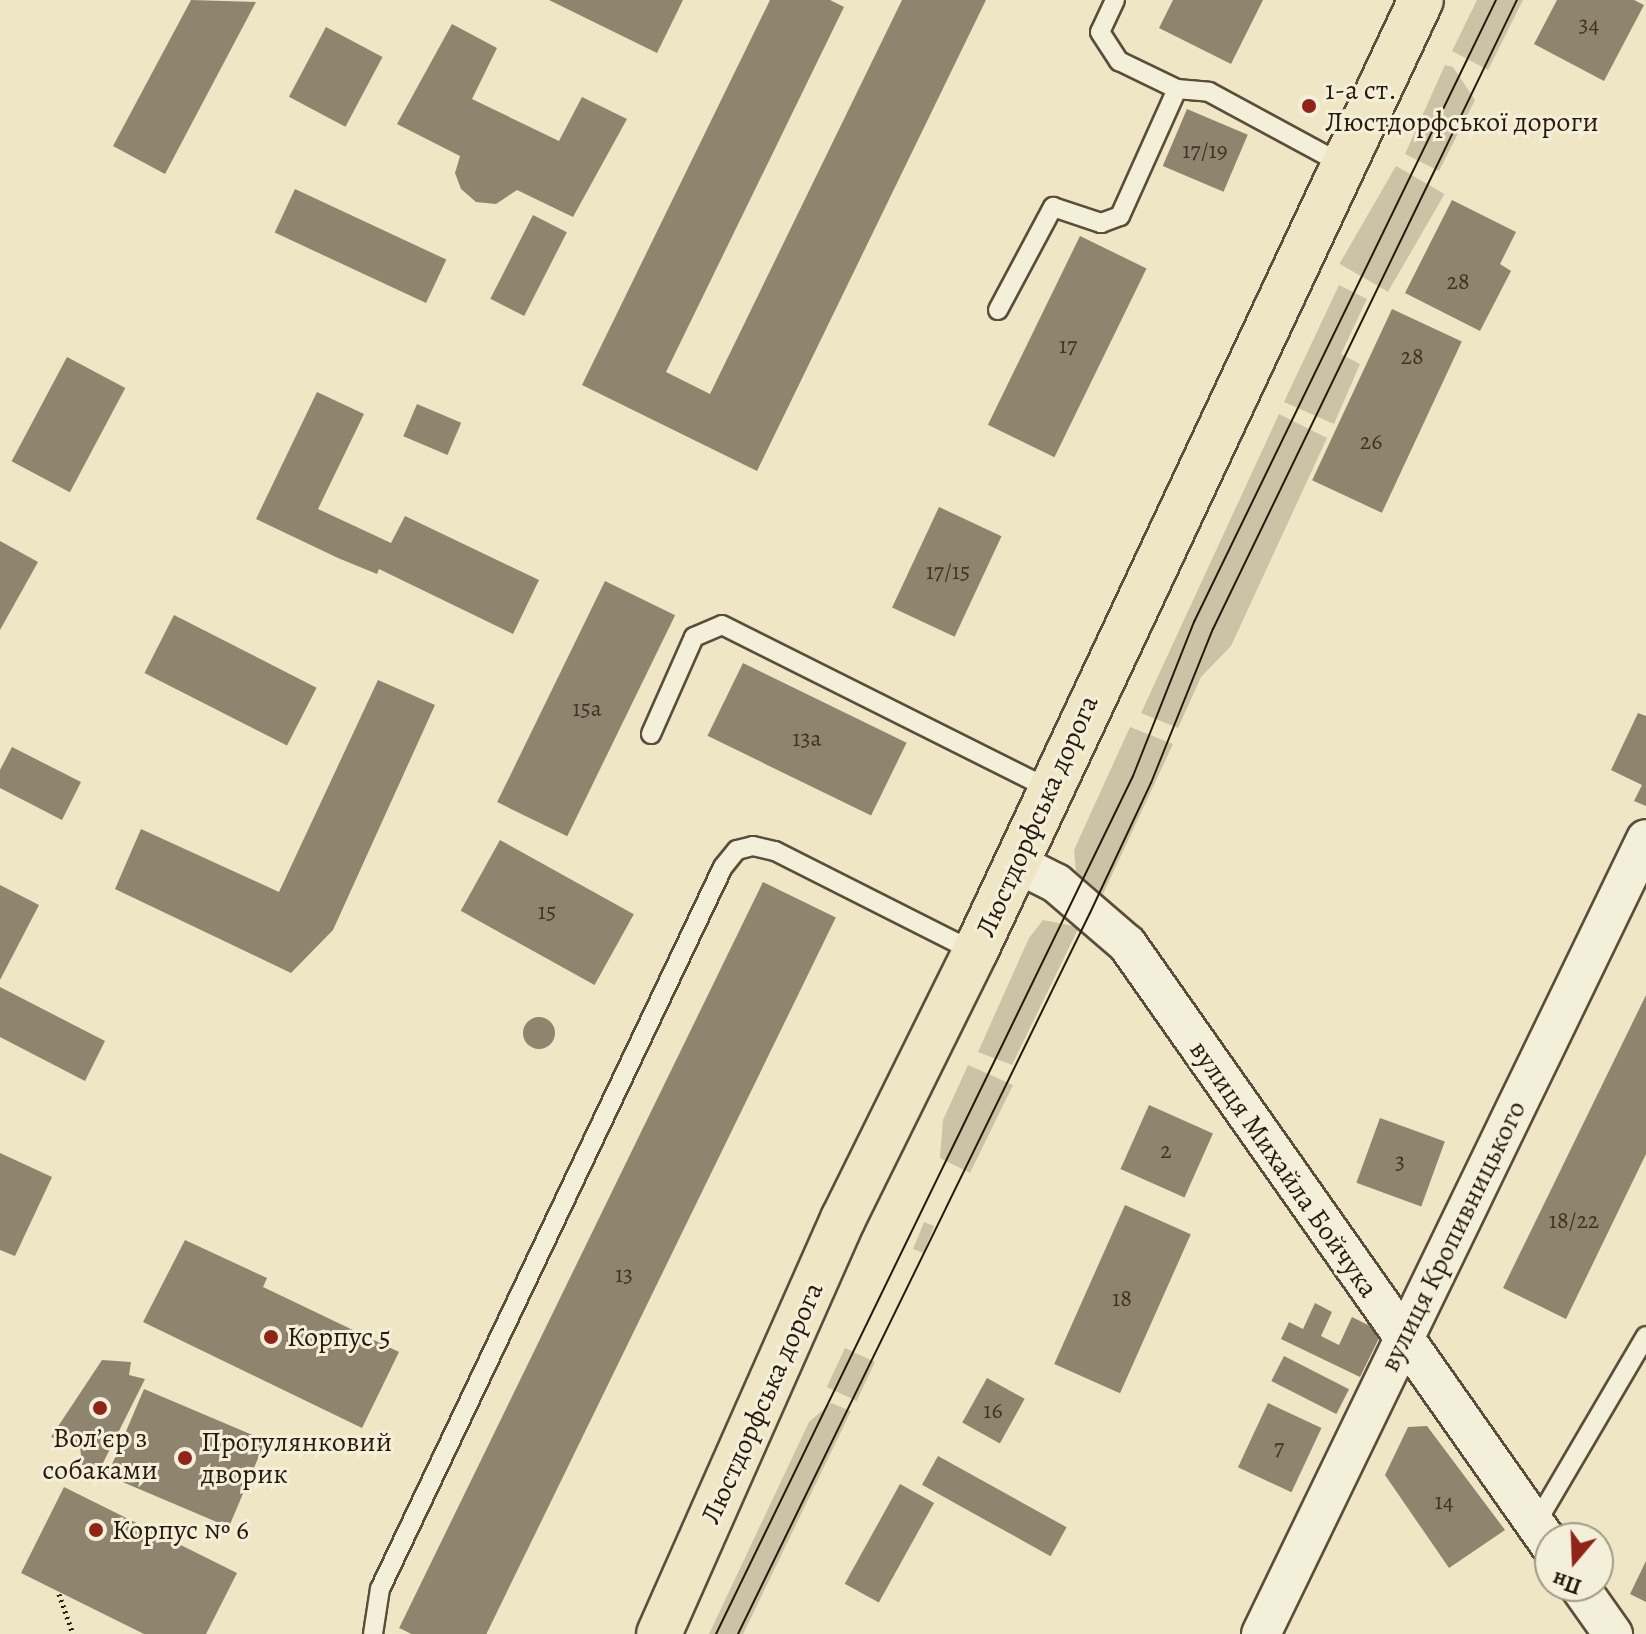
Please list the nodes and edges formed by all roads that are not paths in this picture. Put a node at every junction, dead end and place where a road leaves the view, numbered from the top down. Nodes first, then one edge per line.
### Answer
1 (1115, 0) edge
2 (1421, 0) edge
3 (1177, 89) junction
4 (1342, 164) junction
5 (998, 310) dead end
6 (651, 734) dead end
7 (1048, 788) junction
8 (1646, 839) edge
9 (1016, 863) junction
10 (975, 952) junction
11 (1646, 1336) edge
12 (1403, 1338) junction
13 (1534, 1522) edge
14 (1550, 1522) edge
15 (1590, 1602) edge
16 (373, 1634) edge
17 (659, 1634) edge
18 (1261, 1634) edge
19 (1613, 1634) edge

1 - 3 lane
2 - 4 main road, Люстдорфська дорога
3 - 4 lane
3 - 5 lane
4 - 7 main road, Люстдорфська дорога
6 - 7 lane
7 - 9 main road, Люстдорфська дорога
8 - 12 street, вулиця Кропивницького
9 - 10 main road, Люстдорфська дорога
9 - 12 street, вулиця Михайла Бойчука
10 - 16 lane
10 - 17 main road, Люстдорфська дорога
11 - 14 lane
12 - 13 street, вулиця Михайла Бойчука
12 - 18 street, вулиця Кропивницького
15 - 19 street

